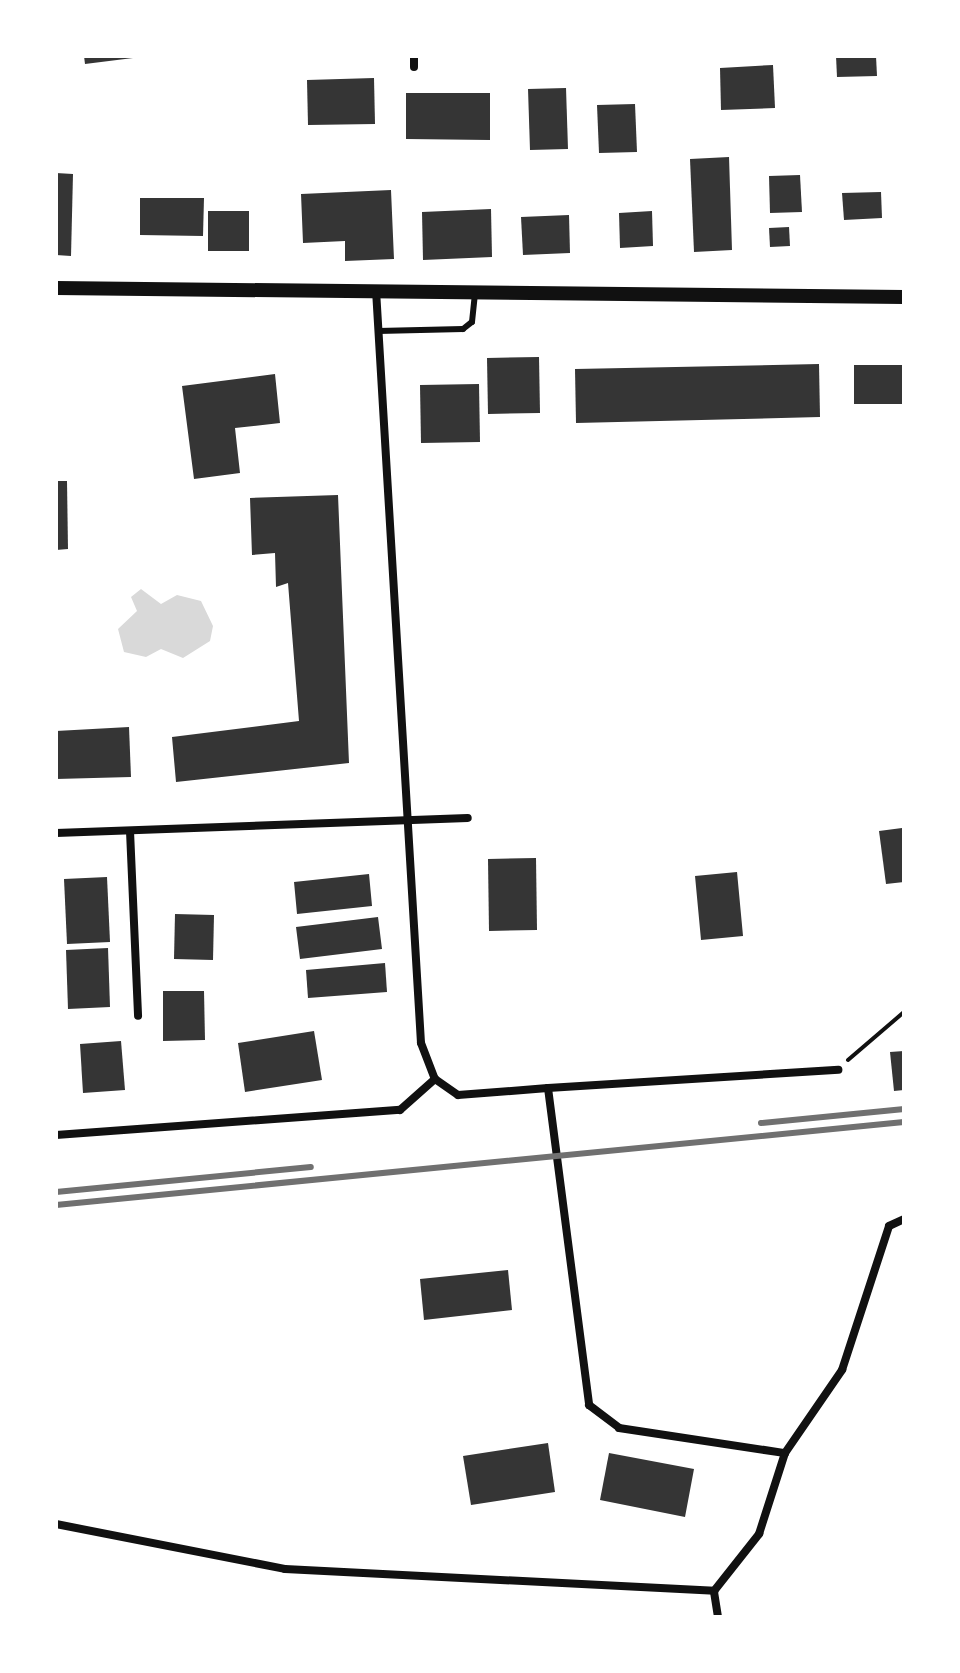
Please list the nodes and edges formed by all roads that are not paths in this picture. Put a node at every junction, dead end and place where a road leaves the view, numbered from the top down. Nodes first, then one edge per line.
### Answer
1 (414, 56) edge
2 (414, 67) dead end
3 (56, 288) edge
4 (376, 289) junction
5 (476, 291) junction
6 (904, 297) edge
7 (378, 331) junction
8 (403, 818) junction
9 (468, 818) dead end
10 (130, 831) junction
11 (56, 833) edge
12 (138, 1016) dead end
13 (838, 1070) road end
14 (435, 1079) junction
15 (548, 1088) junction
16 (56, 1135) edge
17 (904, 1219) edge
18 (785, 1453) junction
19 (56, 1524) edge
20 (714, 1591) junction
21 (718, 1617) edge

1 - 2 street
3 - 4 street
4 - 5 street
4 - 7 street
5 - 6 street
5 - 7 lane
7 - 8 street
8 - 9 street
8 - 10 street
8 - 14 street
10 - 11 street
10 - 12 street
13 - 15 street
14 - 15 street
14 - 16 street
15 - 18 street
17 - 18 street
18 - 20 street
19 - 20 street
20 - 21 street

